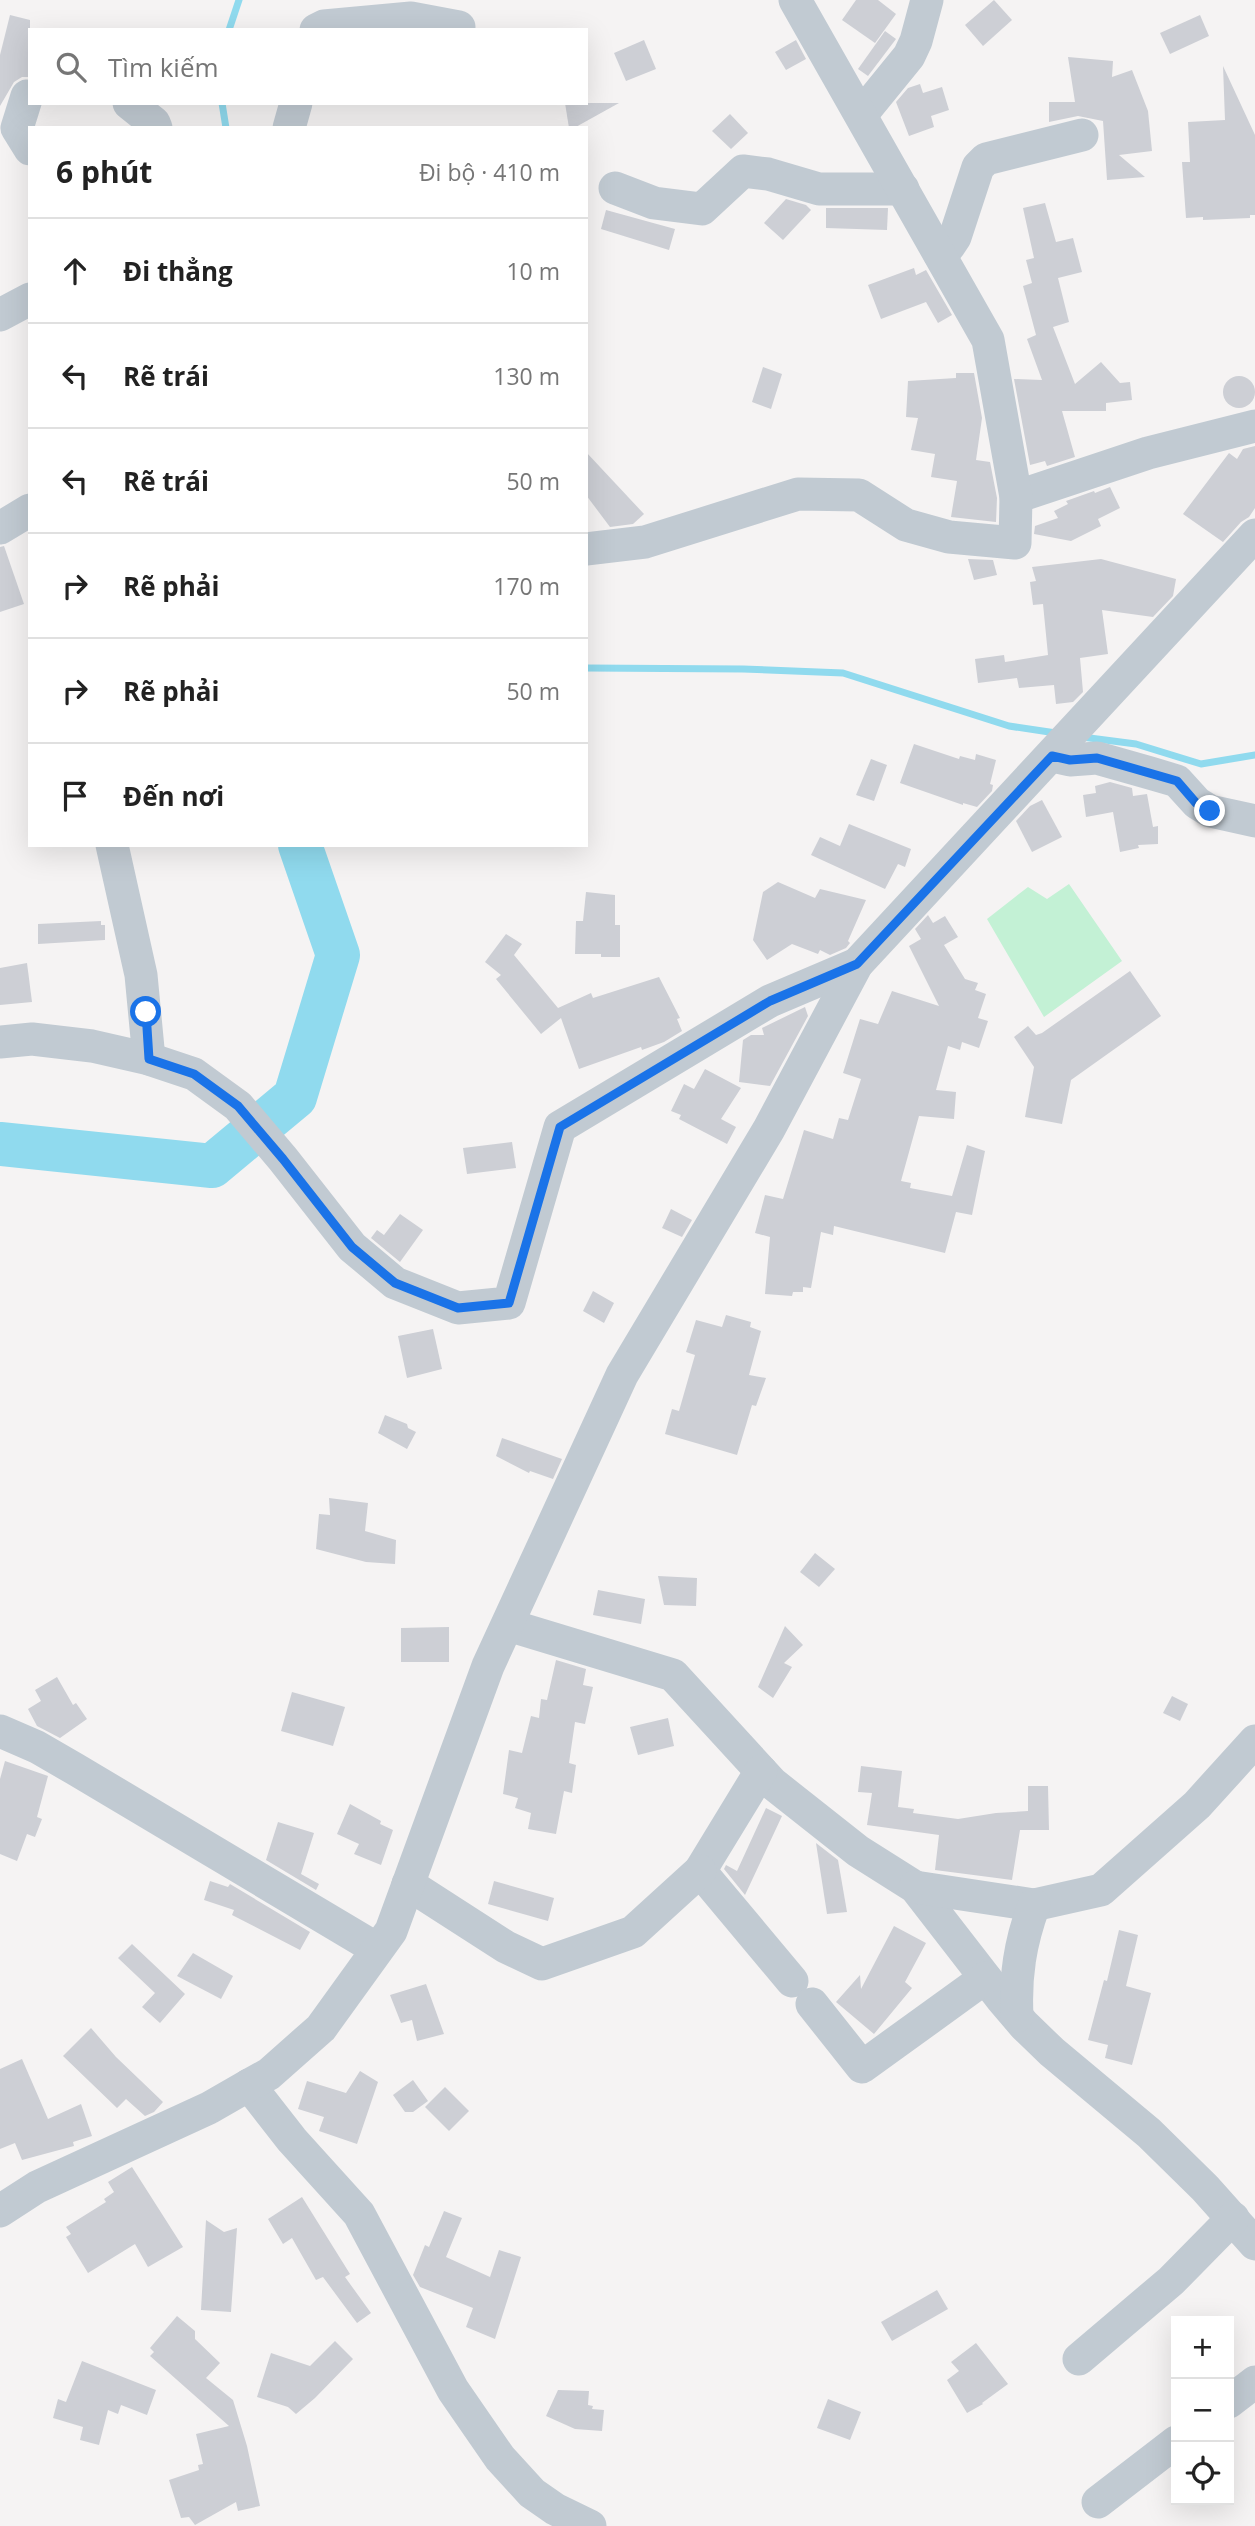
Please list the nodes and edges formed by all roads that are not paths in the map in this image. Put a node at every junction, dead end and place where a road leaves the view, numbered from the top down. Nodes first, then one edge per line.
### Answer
1 (795, 0) edge
2 (927, 0) edge
3 (459, 27) dead end
4 (320, 28) edge
5 (27, 96) dead end
6 (132, 105) edge
7 (295, 105) edge
8 (861, 115) junction
9 (155, 126) edge
10 (290, 126) edge
11 (1082, 135) dead end
12 (28, 146) edge
13 (615, 188) dead end
14 (903, 189) junction
15 (939, 253) junction
16 (28, 300) edge
17 (0, 315) edge
18 (1255, 426) edge
19 (1016, 497) junction
20 (28, 511) edge
21 (0, 527) edge
22 (1255, 535) edge
23 (588, 549) edge
24 (1063, 743) junction
25 (1255, 821) edge
26 (112, 847) edge
27 (857, 964) junction
28 (0, 1042) edge
29 (149, 1059) junction
30 (508, 1625) junction
31 (0, 1731) edge
32 (1255, 1741) edge
33 (761, 1771) junction
34 (700, 1871) junction
35 (408, 1884) junction
36 (915, 1886) junction
37 (1034, 1905) junction
38 (377, 1949) junction
39 (985, 1978) junction
40 (1017, 2016) junction
41 (249, 2085) junction
42 (0, 2211) edge
43 (1233, 2218) junction
44 (1255, 2244) edge
45 (1079, 2359) dead end
46 (1255, 2382) edge
47 (1234, 2398) edge
48 (1171, 2446) edge
49 (1098, 2502) dead end
50 (590, 2526) edge

1 - 8 street
2 - 8 street
3 - 4 street
5 - 12 street
6 - 9 street
7 - 10 street
8 - 14 street
11 - 15 street
13 - 14 street
14 - 15 street
15 - 19 street
16 - 17 street
18 - 19 street
19 - 23 street
20 - 21 street
22 - 24 street
24 - 25 street
24 - 27 street
26 - 29 street
27 - 29 street
27 - 30 street
28 - 29 street
30 - 33 street
30 - 35 street
31 - 38 street
32 - 37 street
33 - 34 street
33 - 36 street
34 - 35 street
34 - 39 street
35 - 38 street
36 - 37 street
36 - 39 street
37 - 40 street
38 - 41 street
39 - 40 street
40 - 43 street
41 - 42 street
41 - 50 street
43 - 44 street
43 - 45 street
46 - 47 street
48 - 49 street

